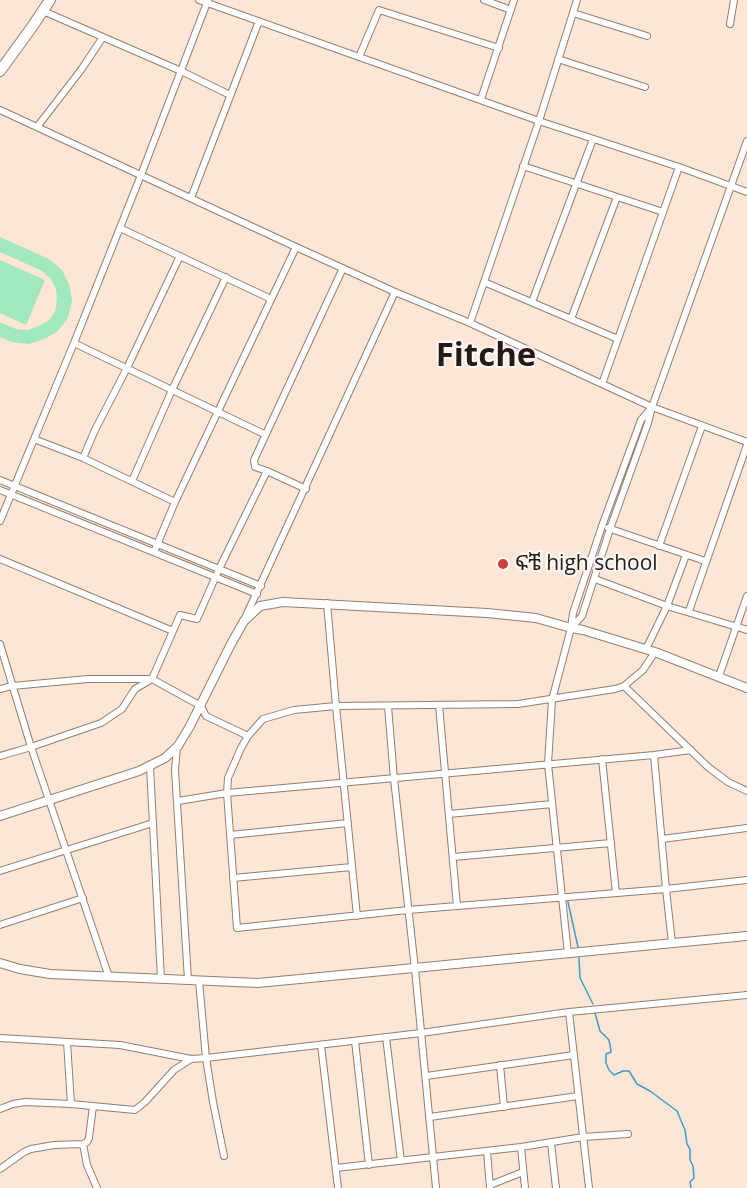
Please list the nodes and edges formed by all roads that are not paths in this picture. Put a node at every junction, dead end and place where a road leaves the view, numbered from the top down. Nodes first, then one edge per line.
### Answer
1 (50, 0) edge
2 (199, 0) edge
3 (484, 0) edge
4 (514, 0) edge
5 (577, 0) edge
6 (734, 0) edge
7 (207, 1) edge
8 (511, 10) junction
9 (43, 11) junction
10 (573, 13) junction
11 (258, 21) junction
12 (730, 24) dead end
13 (647, 36) dead end
14 (103, 37) junction
15 (499, 48) junction
16 (359, 57) junction
17 (558, 59) junction
18 (0, 71) edge
19 (180, 71) junction
20 (645, 87) dead end
21 (230, 95) junction
22 (481, 99) junction
23 (0, 110) edge
24 (539, 121) junction
25 (37, 127) junction
26 (593, 139) junction
27 (747, 141) edge
28 (523, 166) junction
29 (679, 167) junction
30 (141, 175) junction
31 (576, 183) junction
32 (731, 186) junction
33 (747, 192) edge
34 (617, 197) junction
35 (191, 198) junction
36 (663, 212) junction
37 (120, 228) junction
38 (296, 247) junction
39 (180, 256) junction
40 (343, 268) junction
41 (226, 278) junction
42 (484, 282) junction
43 (395, 292) junction
44 (272, 298) junction
45 (532, 302) junction
46 (571, 319) junction
47 (470, 323) junction
48 (618, 339) junction
49 (74, 343) junction
50 (127, 368) junction
51 (602, 384) junction
52 (172, 390) junction
53 (651, 407) junction
54 (218, 412) junction
55 (702, 426) junction
56 (264, 434) junction
57 (34, 439) junction
58 (747, 444) edge
59 (83, 458) junction
60 (267, 471) junction
61 (0, 480) edge
62 (132, 481) junction
63 (14, 487) junction
64 (306, 489) junction
65 (0, 490) edge
66 (10, 496) junction
67 (175, 502) junction
68 (0, 521) edge
69 (602, 526) junction
70 (610, 529) junction
71 (157, 544) junction
72 (660, 546) junction
73 (154, 552) junction
74 (686, 555) junction
75 (0, 560) edge
76 (705, 561) junction
77 (219, 569) junction
78 (216, 577) junction
79 (595, 579) junction
80 (261, 586) junction
81 (257, 594) junction
82 (747, 596) edge
83 (327, 603) junction
84 (667, 606) junction
85 (689, 611) junction
86 (244, 621) junction
87 (736, 627) junction
88 (571, 628) junction
89 (747, 630) edge
90 (173, 631) junction
91 (0, 645) edge
92 (651, 650) junction
93 (719, 676) junction
94 (152, 679) junction
95 (624, 686) junction
96 (12, 687) junction
97 (747, 688) edge
98 (0, 689) edge
99 (552, 700) junction
100 (438, 705) junction
101 (201, 706) junction
102 (336, 706) junction
103 (388, 706) junction
104 (248, 736) junction
105 (177, 746) junction
106 (31, 747) junction
107 (692, 750) junction
108 (654, 755) junction
109 (0, 756) edge
110 (602, 759) junction
111 (549, 764) junction
112 (150, 766) junction
113 (446, 773) junction
114 (394, 779) junction
115 (343, 783) junction
116 (747, 790) edge
117 (227, 793) junction
118 (49, 800) junction
119 (178, 801) junction
120 (552, 804) junction
121 (449, 814) junction
122 (0, 816) edge
123 (153, 823) junction
124 (348, 824) junction
125 (747, 828) edge
126 (230, 835) junction
127 (662, 839) junction
128 (611, 843) junction
129 (557, 848) junction
130 (67, 850) junction
131 (453, 857) junction
132 (352, 867) junction
133 (0, 871) edge
134 (233, 878) junction
135 (747, 880) edge
136 (666, 889) junction
137 (616, 892) junction
138 (562, 897) junction
139 (83, 898) junction
140 (457, 906) junction
141 (408, 910) junction
142 (357, 916) junction
143 (0, 925) edge
144 (747, 936) edge
145 (672, 944) junction
146 (568, 954) junction
147 (0, 963) edge
148 (415, 969) junction
149 (109, 977) junction
150 (161, 979) junction
151 (188, 980) junction
152 (199, 981) junction
153 (747, 995) edge
154 (569, 1012) junction
155 (421, 1033) junction
156 (386, 1037) junction
157 (0, 1038) edge
158 (355, 1041) junction
159 (68, 1042) junction
160 (321, 1045) junction
161 (574, 1055) junction
162 (206, 1058) junction
163 (191, 1059) junction
164 (500, 1065) junction
165 (426, 1076) junction
166 (578, 1096) junction
167 (71, 1104) junction
168 (93, 1106) junction
169 (504, 1107) junction
170 (0, 1109) edge
171 (430, 1117) junction
172 (628, 1134) dead end
173 (583, 1137) junction
174 (551, 1143) junction
175 (83, 1144) junction
176 (521, 1147) junction
177 (487, 1151) junction
178 (224, 1156) dead end
179 (434, 1158) junction
180 (401, 1161) junction
181 (369, 1165) junction
182 (336, 1168) junction
183 (0, 1169) edge
184 (523, 1172) junction
185 (490, 1187) edge
186 (97, 1188) edge
187 (338, 1188) edge
188 (436, 1188) edge
189 (525, 1188) edge
190 (556, 1188) edge
191 (589, 1188) edge

1 - 9 highway
2 - 7 street
3 - 8 street
4 - 8 street
5 - 10 street
6 - 12 street
7 - 11 street
7 - 19 street
8 - 15 street
9 - 14 street
9 - 18 highway
10 - 13 street
10 - 17 street
11 - 16 street
11 - 21 street
14 - 19 street
14 - 25 street
15 - 16 street
15 - 22 street
16 - 22 street
17 - 20 street
17 - 24 street
19 - 21 street
19 - 30 street
21 - 35 street
22 - 24 street
23 - 25 street
24 - 26 street
24 - 28 street
25 - 30 street
26 - 29 street
26 - 31 street
27 - 32 street
28 - 31 street
28 - 42 street
29 - 32 street
29 - 36 street
30 - 35 street
30 - 37 street
31 - 34 street
31 - 45 street
32 - 33 street
32 - 53 street
34 - 36 street
34 - 46 street
35 - 38 street
36 - 48 street
37 - 39 street
37 - 49 street
38 - 40 street
38 - 44 street
39 - 41 street
39 - 50 street
40 - 43 street
40 - 56 street
41 - 44 street
41 - 52 street
42 - 45 street
42 - 47 street
43 - 47 street
43 - 64 street
44 - 54 street
45 - 46 street
46 - 48 street
47 - 51 street
48 - 51 street
49 - 50 street
49 - 57 street
50 - 52 street
50 - 59 street
51 - 53 street
52 - 54 street
52 - 62 street
53 - 55 street
53 - 69 street
53 - 70 street
54 - 56 street
54 - 67 street
55 - 58 street
55 - 72 street
56 - 60 street
57 - 59 street
57 - 63 street
58 - 76 street
59 - 62 street
60 - 64 street
60 - 77 street
61 - 63 street
62 - 67 street
63 - 66 street
63 - 71 street
64 - 80 street
65 - 66 street
66 - 68 street
66 - 73 street
67 - 71 street
69 - 70 street
69 - 88 street
70 - 72 street
70 - 79 street
71 - 73 street
71 - 77 street
72 - 74 street
73 - 78 street
74 - 76 street
74 - 84 street
75 - 90 street
76 - 85 street
77 - 78 street
77 - 80 street
78 - 81 street
78 - 90 street
79 - 84 street
79 - 88 street
80 - 81 street
81 - 86 street
82 - 87 street
83 - 86 street
83 - 88 street
83 - 102 street
84 - 85 street
84 - 92 street
85 - 87 street
86 - 101 street
87 - 89 street
87 - 93 street
88 - 92 street
88 - 99 street
90 - 94 street
91 - 96 street
92 - 93 street
92 - 95 street
93 - 97 street
94 - 96 street
94 - 101 street
94 - 106 street
95 - 99 street
95 - 107 street
96 - 98 street
96 - 106 street
99 - 100 street
99 - 111 street
100 - 103 street
100 - 113 street
101 - 104 street
101 - 105 street
102 - 103 street
102 - 104 street
102 - 115 street
103 - 114 street
104 - 117 street
105 - 112 street
105 - 119 street
106 - 109 street
106 - 118 street
107 - 108 street
107 - 116 street
108 - 110 street
108 - 127 street
110 - 111 street
110 - 128 street
111 - 113 street
111 - 120 street
112 - 118 street
112 - 123 street
113 - 114 street
113 - 121 street
114 - 115 street
114 - 141 street
115 - 117 street
115 - 124 street
117 - 119 street
117 - 126 street
118 - 122 street
118 - 130 street
119 - 151 street
120 - 121 street
120 - 129 street
121 - 131 street
123 - 130 street
123 - 150 street
124 - 126 street
124 - 132 street
125 - 127 street
126 - 134 street
127 - 136 street
128 - 129 street
128 - 137 street
129 - 131 street
129 - 138 street
130 - 133 street
130 - 139 street
131 - 140 street
132 - 134 street
132 - 142 street
134 - 142 street
135 - 136 street
136 - 137 street
136 - 145 street
137 - 138 street
138 - 140 street
138 - 146 street
139 - 143 street
139 - 149 street
140 - 141 street
141 - 142 street
141 - 148 street
144 - 145 street
145 - 146 street
146 - 148 street
147 - 149 street
148 - 152 street
148 - 155 street
149 - 150 street
150 - 151 street
151 - 152 street
152 - 162 street
153 - 154 street
154 - 155 street
154 - 161 street
155 - 156 street
155 - 165 street
156 - 158 street
156 - 180 street
157 - 159 street
158 - 160 street
158 - 181 street
159 - 163 street
159 - 167 street
160 - 162 street
160 - 182 street
161 - 164 street
161 - 166 street
162 - 163 street
162 - 178 street
163 - 168 street
164 - 165 street
164 - 169 street
165 - 171 street
166 - 169 street
166 - 173 street
167 - 168 street
167 - 170 street
168 - 175 street
169 - 171 street
171 - 179 street
172 - 173 street
173 - 174 street
173 - 191 street
174 - 176 street
174 - 190 street
175 - 183 street
175 - 186 street
176 - 177 street
176 - 184 street
177 - 179 street
177 - 185 street
179 - 180 street
179 - 188 street
180 - 181 street
181 - 182 street
182 - 187 street
184 - 185 street
184 - 189 street

